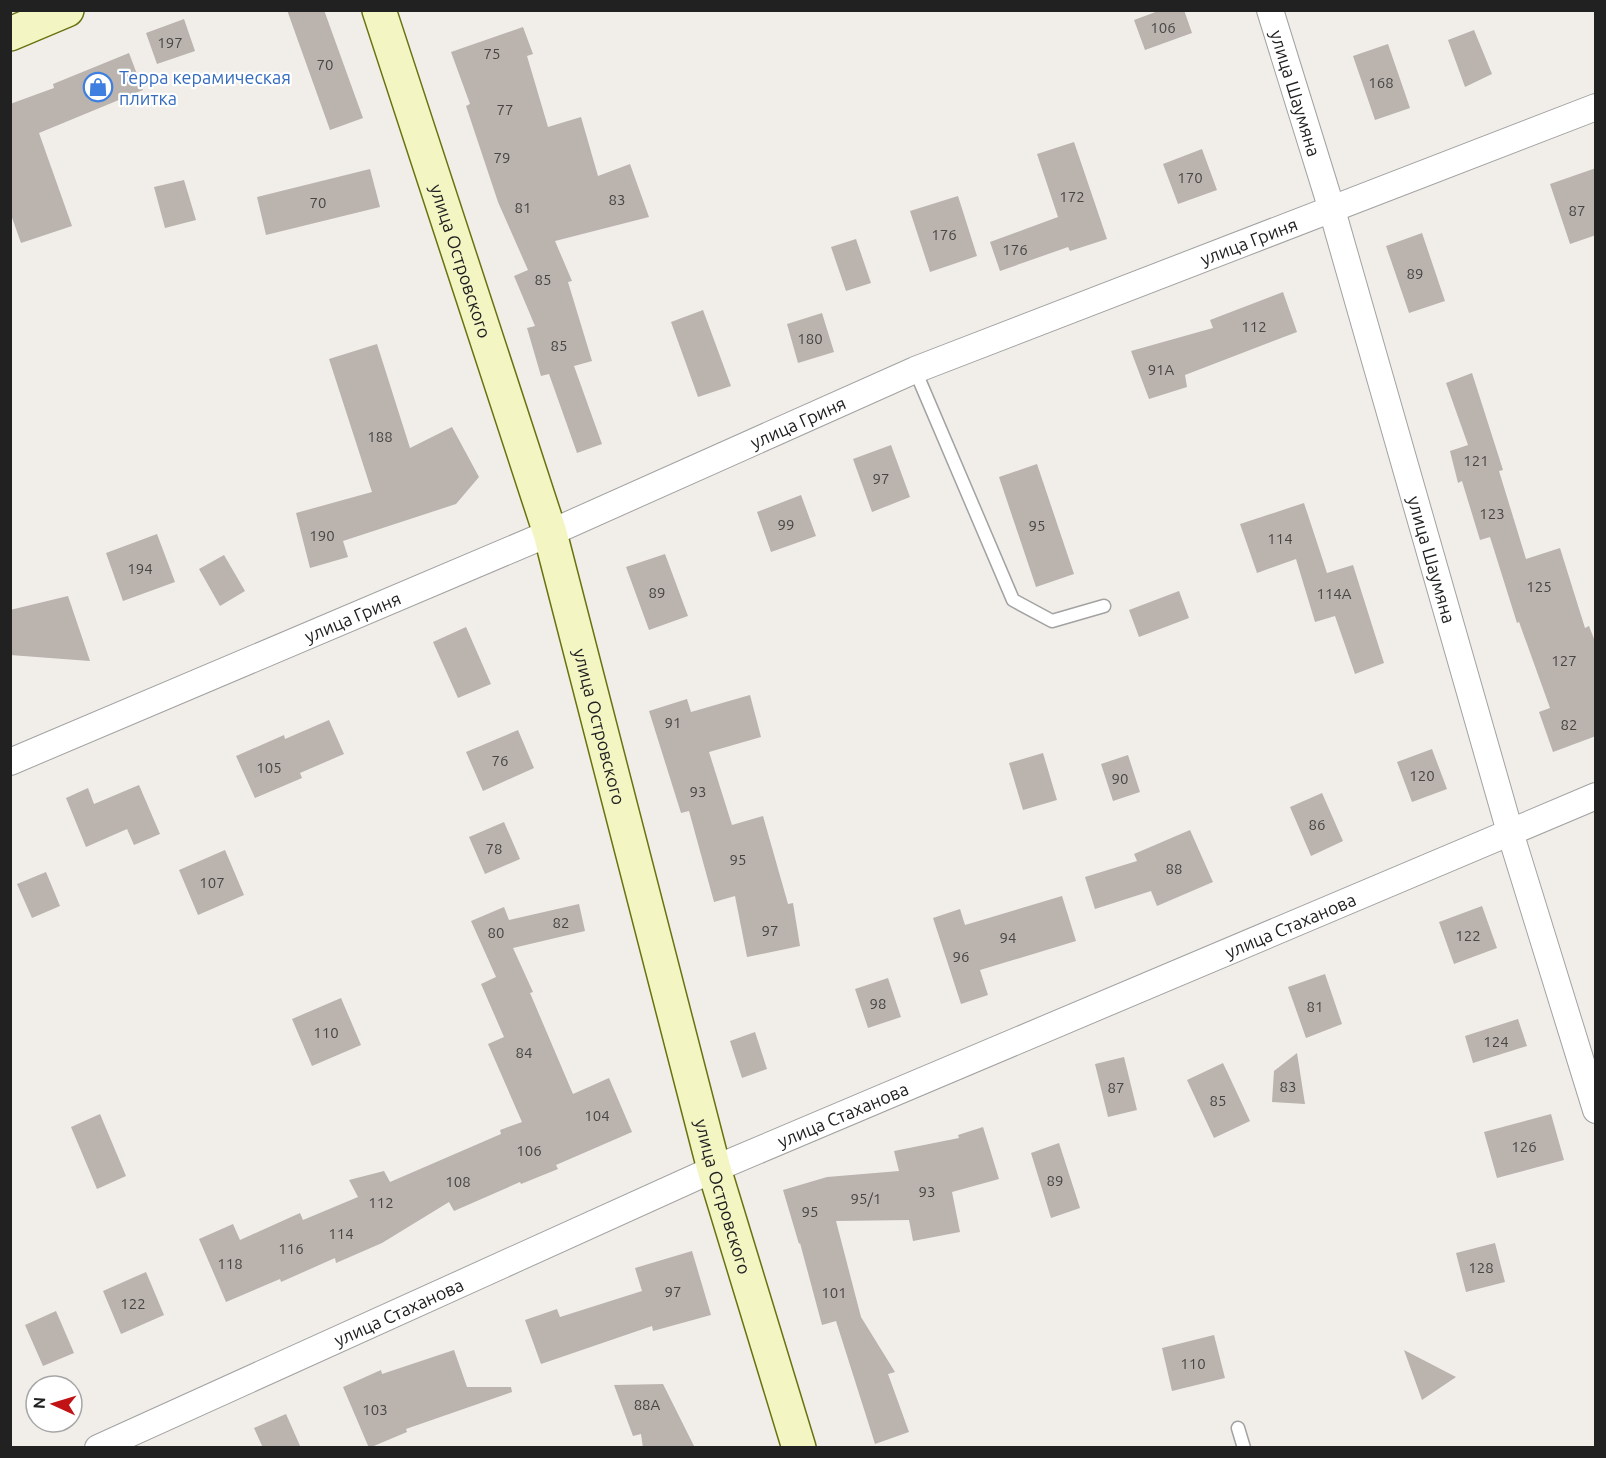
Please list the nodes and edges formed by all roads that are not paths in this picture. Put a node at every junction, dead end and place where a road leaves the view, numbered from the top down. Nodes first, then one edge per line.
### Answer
1 (67, 10) edge
2 (379, 10) edge
3 (1270, 10) edge
4 (10, 34) edge
5 (1596, 107) edge
6 (1332, 210) junction
7 (915, 370) junction
8 (550, 533) junction
9 (1104, 606) dead end
10 (10, 762) edge
11 (1596, 796) edge
12 (1510, 832) junction
13 (1596, 1110) edge
14 (714, 1169) junction
15 (1238, 1428) dead end
16 (98, 1448) edge
17 (799, 1448) edge
18 (1244, 1448) edge

1 - 4 street
2 - 8 street, улица Островского
3 - 6 street, улица Шаумяна
5 - 6 street, улица Гриня
6 - 7 street, улица Гриня
6 - 12 street, улица Шаумяна
7 - 8 street, улица Гриня
7 - 9 lane
8 - 10 street, улица Гриня
8 - 14 street, улица Островского
11 - 12 street, улица Стаханова
12 - 13 street, улица Шаумяна
12 - 14 street, улица Стаханова
14 - 16 street, улица Стаханова
14 - 17 street, улица Островского
15 - 18 lane

